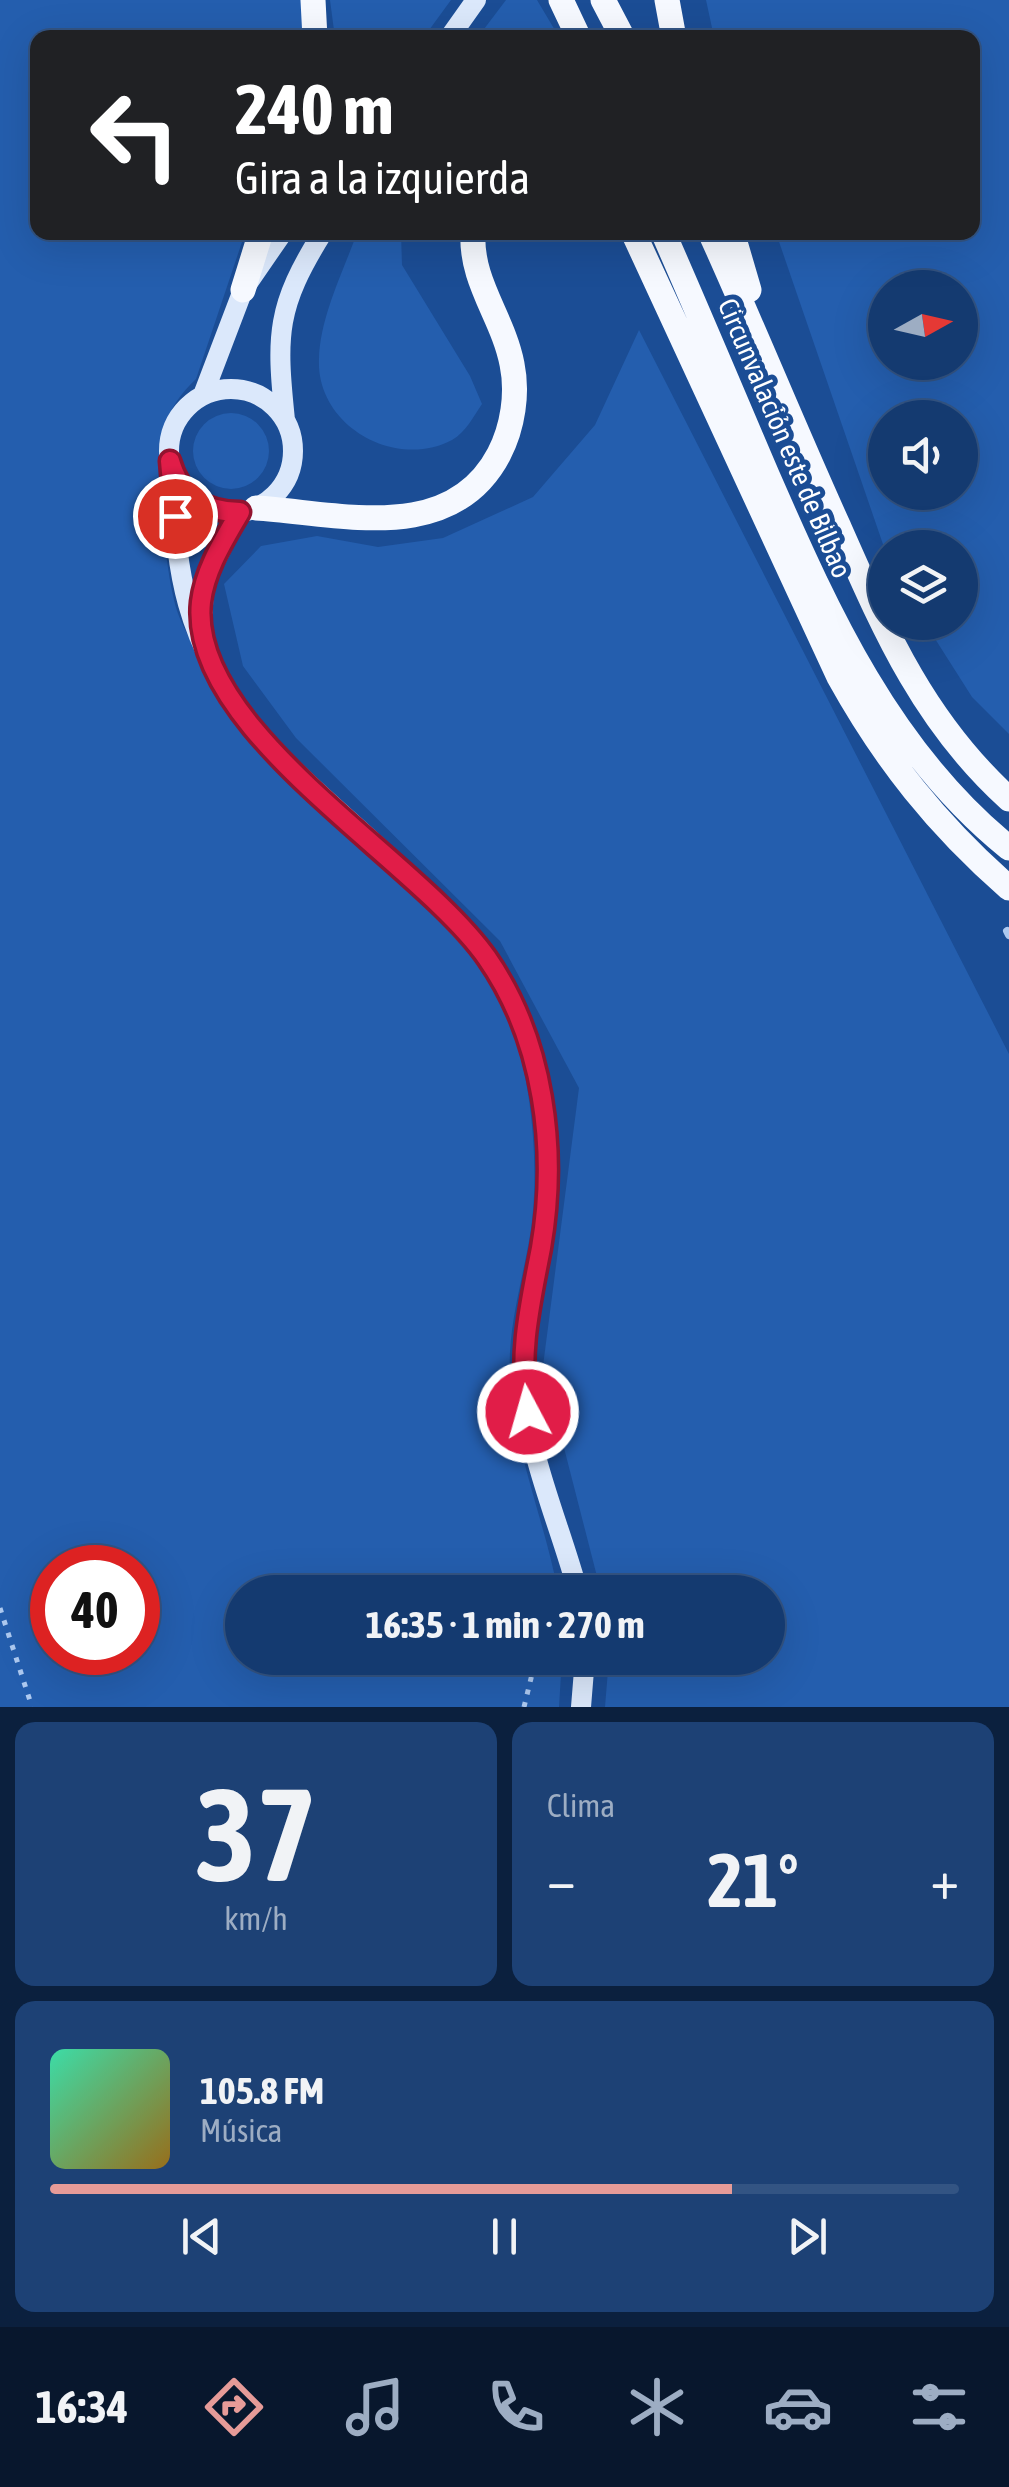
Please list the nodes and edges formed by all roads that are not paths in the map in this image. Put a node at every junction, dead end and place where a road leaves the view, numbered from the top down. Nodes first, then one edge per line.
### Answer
1 (314, 0) edge
2 (476, 0) edge
3 (561, 0) edge
4 (604, 0) edge
5 (666, 0) edge
6 (315, 30) edge
7 (455, 30) edge
8 (574, 30) edge
9 (619, 30) edge
10 (672, 30) edge
11 (259, 240) edge
12 (278, 240) edge
13 (318, 240) edge
14 (473, 240) edge
15 (638, 240) edge
16 (666, 240) edge
17 (713, 240) edge
18 (735, 240) edge
19 (244, 290) junction
20 (203, 395) junction
21 (722, 419) junction
22 (285, 422) junction
23 (800, 447) junction
24 (170, 461) junction
25 (775, 492) junction
26 (248, 510) junction
27 (202, 640) junction
28 (1009, 800) edge
29 (1009, 848) edge
30 (1009, 888) edge
31 (573, 1575) edge
32 (584, 1675) edge
33 (581, 1707) edge

1 - 6 main road
2 - 7 street
3 - 8 main road
4 - 9 main road
5 - 10 main road
11 - 19 main road
12 - 19 street
13 - 22 street
14 - 26 main road
15 - 21 main road
16 - 25 main road, Circunvalación este de Bilbao
17 - 23 main road, Circunvalación este de Bilbao
18 - 23 main road
19 - 20 street
20 - 22 street
20 - 24 street
21 - 25 main road
21 - 30 main road
22 - 26 street
23 - 28 main road, Circunvalación este de Bilbao
24 - 26 street
24 - 27 street
25 - 29 main road, Circunvalación este de Bilbao
26 - 27 street
27 - 31 street
32 - 33 street

